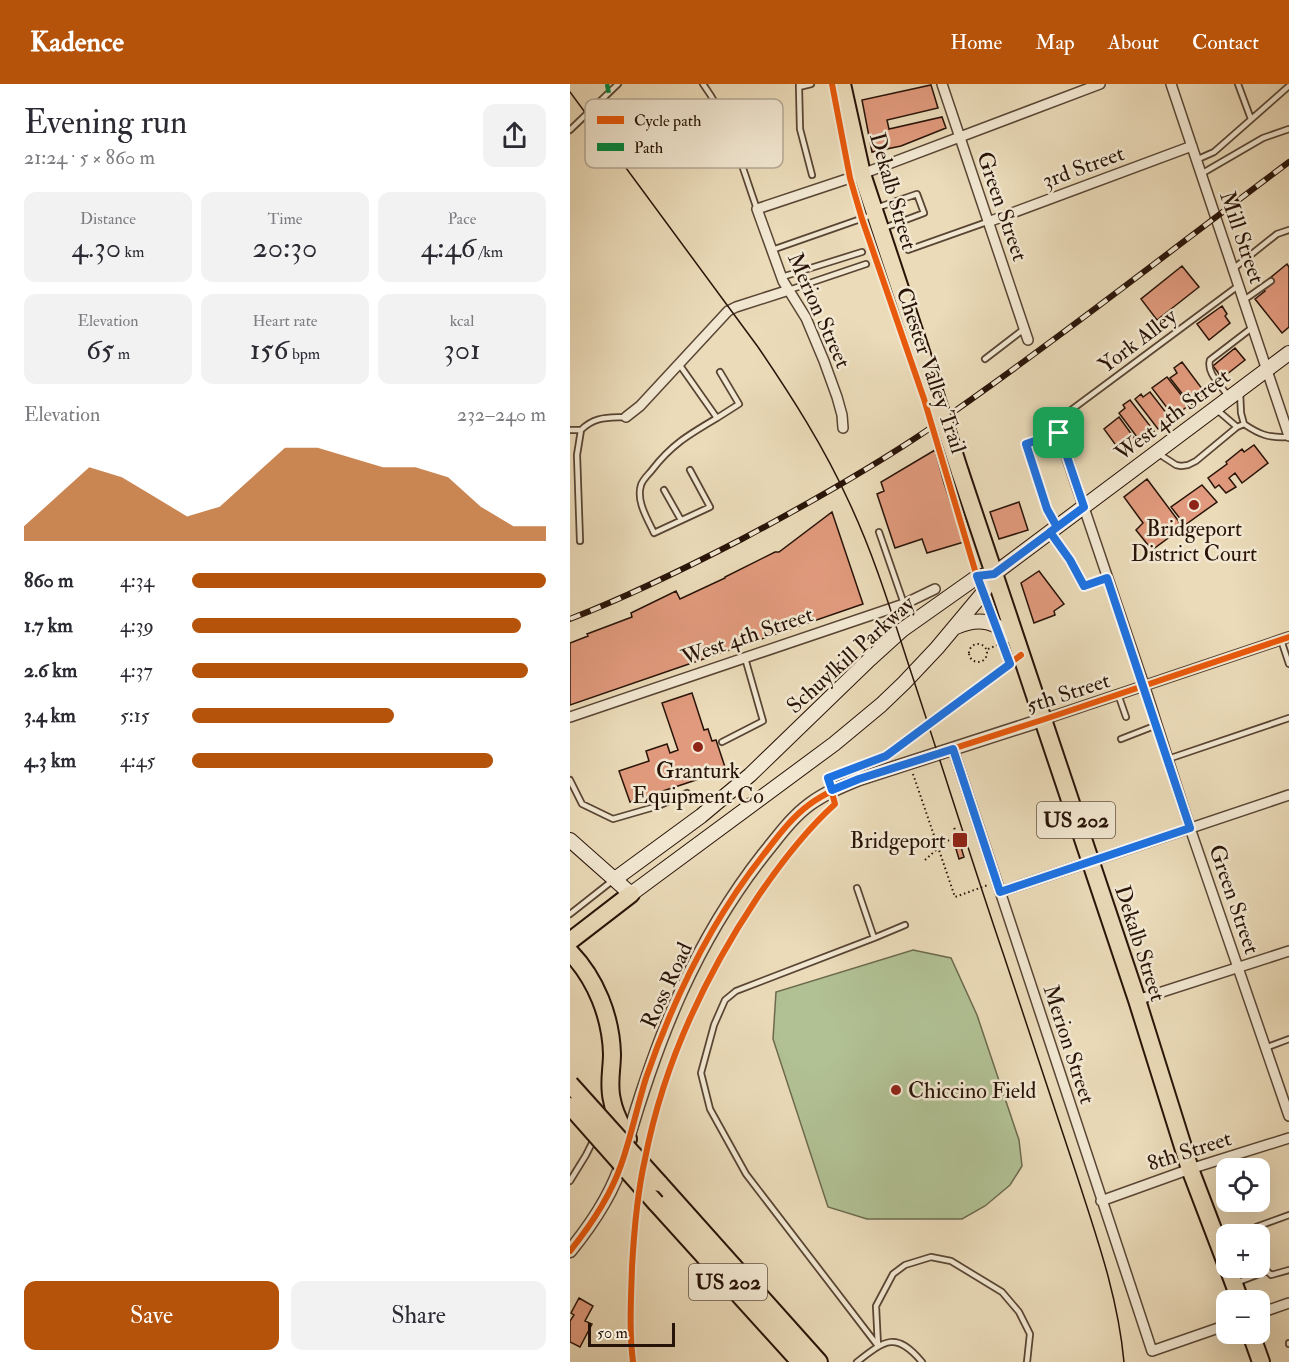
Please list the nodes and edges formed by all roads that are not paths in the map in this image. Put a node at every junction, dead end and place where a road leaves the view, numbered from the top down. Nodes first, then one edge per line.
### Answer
1 (618, 84) edge
2 (703, 84) edge
3 (811, 84) edge
4 (842, 84) edge
5 (942, 84) edge
6 (1100, 84) edge
7 (1171, 84) edge
8 (1238, 84) edge
9 (799, 85) edge
10 (1289, 86) edge
11 (602, 99) edge
12 (714, 99) edge
13 (585, 116) edge
14 (1251, 119) junction
15 (1289, 129) edge
16 (570, 130) edge
17 (960, 137) junction
18 (1192, 146) junction
19 (1196, 160) junction
20 (743, 168) edge
21 (862, 174) junction
22 (1201, 174) junction
23 (812, 175) dead end
24 (757, 209) junction
25 (876, 217) junction
26 (988, 222) junction
27 (1289, 230) edge
28 (772, 250) junction
29 (908, 250) dead end
30 (862, 252) dead end
31 (867, 264) dead end
32 (1233, 269) junction
33 (782, 277) junction
34 (1271, 281) dead end
35 (1238, 285) junction
36 (789, 290) junction
37 (1244, 300) junction
38 (1252, 327) junction
39 (1024, 329) junction
40 (1028, 340) dead end
41 (1289, 353) edge
42 (985, 358) dead end
43 (679, 364) junction
44 (1267, 370) junction
45 (720, 372) dead end
46 (1235, 394) junction
47 (1215, 408) junction
48 (626, 417) joint
49 (717, 418) junction
50 (1055, 422) joint
51 (1244, 424) junction
52 (1237, 427) junction
53 (843, 428) dead end
54 (570, 430) edge
55 (581, 430) junction
56 (1059, 433) junction
57 (1289, 437) edge
58 (1157, 452) junction
59 (690, 470) dead end
60 (664, 490) dead end
61 (1084, 507) junction
62 (681, 520) junction
63 (1054, 529) junction
64 (879, 532) dead end
65 (580, 541) dead end
66 (994, 574) junction
67 (1107, 578) junction
68 (935, 589) dead end
69 (904, 604) junction
70 (954, 628) junction
71 (1285, 639) edge
72 (1009, 641) junction
73 (745, 658) junction
74 (1289, 664) edge
75 (1144, 686) junction
76 (1118, 694) junction
77 (570, 717) edge
78 (1126, 717) dead end
79 (1289, 718) edge
80 (1042, 720) junction
81 (1157, 725) junction
82 (1121, 739) dead end
83 (723, 742) dead end
84 (953, 749) junction
85 (1168, 759) junction
86 (859, 779) joint
87 (570, 780) edge
88 (687, 793) dead end
89 (1289, 795) edge
90 (1190, 828) junction
91 (570, 840) edge
92 (1090, 861) junction
93 (615, 879) junction
94 (998, 887) junction
95 (857, 888) dead end
96 (631, 894) junction
97 (570, 914) edge
98 (905, 925) dead end
99 (874, 938) junction
100 (570, 941) edge
101 (1289, 951) edge
102 (570, 952) edge
103 (1238, 968) junction
104 (1137, 1000) junction
105 (1289, 1040) edge
106 (1265, 1048) junction
107 (610, 1082) junction
108 (570, 1084) edge
109 (570, 1106) edge
110 (605, 1106) dead end
111 (603, 1114) dead end
112 (1289, 1116) edge
113 (628, 1138) junction
114 (1289, 1138) edge
115 (1190, 1168) junction
116 (570, 1180) edge
117 (1101, 1200) junction
118 (1289, 1215) edge
119 (1264, 1224) edge
120 (1216, 1238) edge
121 (570, 1251) edge
122 (1289, 1270) edge
123 (1270, 1274) edge
124 (1232, 1278) edge
125 (1249, 1278) edge
126 (1234, 1284) junction
127 (1236, 1290) edge
128 (1289, 1303) edge
129 (1270, 1310) edge
130 (1216, 1329) edge
131 (1255, 1344) edge
132 (878, 1346) junction
133 (800, 1362) edge
134 (819, 1362) edge
135 (857, 1362) edge
136 (922, 1362) edge
137 (1027, 1362) edge
138 (1261, 1362) edge

1 - 11 lane
2 - 12 lane
3 - 9 lane
4 - 21 highway, Dekalb Street / US 202
5 - 17 street, Green Street
6 - 17 street
7 - 18 street, Mill Street
8 - 14 lane
9 - 23 lane
10 - 14 lane
13 - 16 lane
14 - 19 lane
15 - 22 lane
17 - 21 street
17 - 26 street, Green Street
18 - 19 street, Mill Street
18 - 26 street, 3rd Street
19 - 22 street, Mill Street
20 - 24 lane
21 - 24 street
21 - 25 highway, Dekalb Street / US 202
22 - 32 street, Mill Street
24 - 28 street, Merion Street
25 - 25 lane
25 - 28 lane
25 - 66 highway, Dekalb Street / US 202, bridge
26 - 29 lane
26 - 39 street, Green Street
27 - 32 lane
28 - 33 street, Merion Street
30 - 33 lane
31 - 36 lane
32 - 35 street, Mill Street
33 - 36 street, Merion Street
34 - 37 lane
35 - 37 street, Mill Street
35 - 50 lane, York Alley
36 - 43 street
36 - 53 street, Merion Street
37 - 38 street, Mill Street
38 - 44 street, Mill Street
38 - 46 lane
39 - 40 street, Green Street
39 - 42 lane
41 - 44 main road, West 4th Street
43 - 48 street
43 - 49 lane
44 - 46 main road, West 4th Street
44 - 57 street, Mill Street
45 - 49 lane
46 - 47 main road, West 4th Street
46 - 51 lane
47 - 52 lane
47 - 58 main road, West 4th Street
48 - 55 lane
49 - 62 lane
50 - 56 street, Green Street
51 - 52 lane
51 - 57 lane
52 - 58 lane
54 - 55 lane
55 - 65 lane
56 - 61 street, Green Street
56 - 63 lane
58 - 61 main road, West 4th Street
59 - 62 lane
60 - 62 lane
61 - 63 main road, West 4th Street
61 - 67 street, Green Street
63 - 66 main road, West 4th Street
63 - 67 lane
64 - 69 lane
66 - 70 main road
66 - 72 highway, Dekalb Street / US 202
66 - 93 main road, Schuylkill Parkway
67 - 75 street, Green Street
68 - 69 street, West 4th Street
69 - 73 street, West 4th Street
70 - 72 main road
70 - 96 main road
71 - 74 lane
71 - 75 street, 5th Street
72 - 80 highway, Dekalb Street / US 202
73 - 77 street, West 4th Street
73 - 83 lane
75 - 76 street, 5th Street
75 - 81 street, Green Street
76 - 78 lane
76 - 80 street, 5th Street
79 - 85 lane
80 - 84 street, 5th Street
80 - 92 highway, Dekalb Street / US 202
81 - 82 lane
81 - 85 street, Green Street
84 - 86 street, 5th Street
84 - 94 street, Merion Street
85 - 90 street, Green Street
86 - 113 street, Ross Road
87 - 88 lane
89 - 90 street
90 - 92 street
90 - 103 street, Green Street
91 - 93 main road
92 - 94 street
92 - 104 highway, Dekalb Street / US 202
93 - 96 main road
93 - 97 lane
94 - 117 street, Merion Street
95 - 99 lane
96 - 100 highway
98 - 99 lane
99 - 132 lane
101 - 103 street
102 - 107 highway
103 - 104 street
103 - 106 street, Green Street
104 - 115 highway, Dekalb Street / US 202
105 - 106 lane
106 - 112 street, Green Street
107 - 110 lane
107 - 113 highway
108 - 134 highway, bridge
109 - 133 highway, US 202, bridge
111 - 116 lane
113 - 121 street, Ross Road
114 - 115 street, 8th Street
115 - 117 street, 8th Street
115 - 120 highway, Dekalb Street / US 202
117 - 130 street, Merion Street
118 - 119 lane
122 - 123 lane
124 - 126 highway, Dekalb Street / US 202
125 - 126 lane
126 - 127 highway, Dekalb Street / US 202
128 - 129 street
131 - 138 highway
132 - 135 lane
132 - 136 lane
132 - 137 lane

